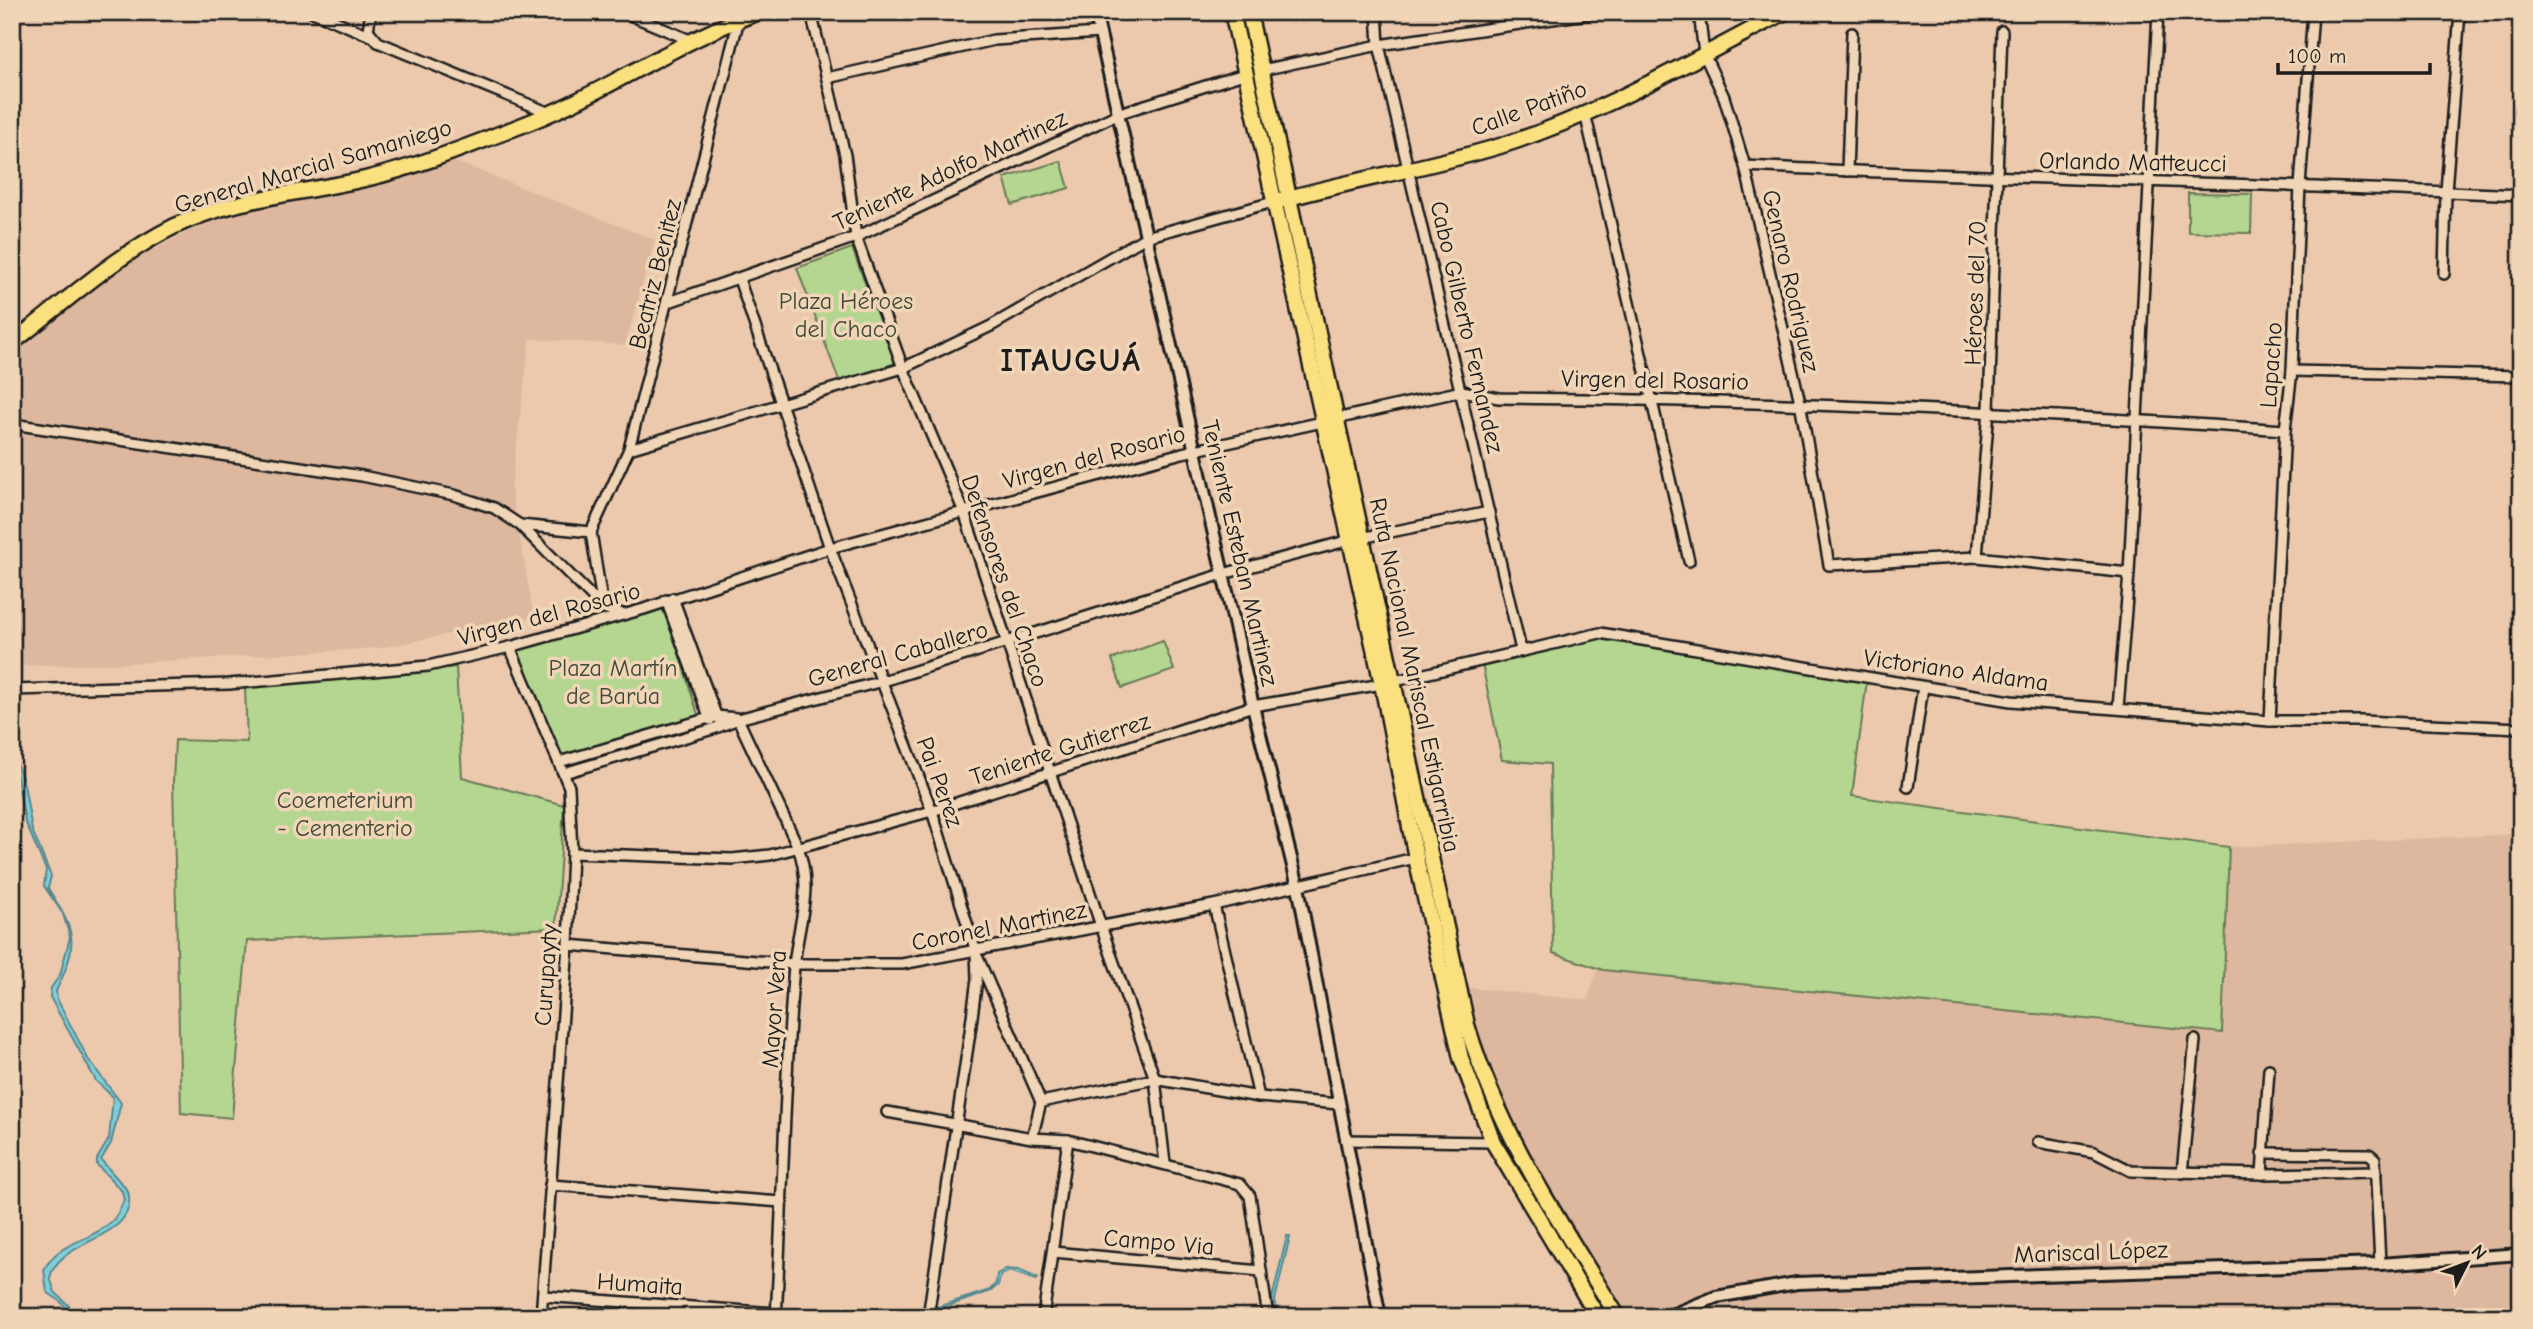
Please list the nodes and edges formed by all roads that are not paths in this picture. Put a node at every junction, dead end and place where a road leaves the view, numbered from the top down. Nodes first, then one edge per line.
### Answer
1 (313, 12) edge
2 (371, 12) edge
3 (623, 12) edge
4 (759, 12) edge
5 (811, 12) edge
6 (1096, 12) edge
7 (1232, 12) edge
8 (1249, 12) edge
9 (1377, 12) edge
10 (1600, 12) edge
11 (1699, 12) edge
12 (1785, 12) edge
13 (2158, 12) edge
14 (2312, 12) edge
15 (2460, 12) edge
16 (637, 15) edge
17 (1574, 15) edge
18 (739, 19) junction
19 (2002, 31) dead end
20 (370, 33) junction
21 (1100, 33) junction
22 (1852, 33) dead end
23 (692, 41) junction
24 (1379, 45) junction
25 (1704, 54) junction
26 (1254, 72) junction
27 (828, 78) junction
28 (1120, 113) junction
29 (1585, 113) junction
30 (553, 114) junction
31 (1745, 166) junction
32 (1411, 170) junction
33 (1847, 171) junction
34 (1999, 178) junction
35 (2148, 180) junction
36 (2300, 186) junction
37 (2446, 191) junction
38 (2521, 195) edge
39 (1281, 200) junction
40 (856, 237) junction
41 (1146, 237) junction
42 (2444, 274) dead end
43 (739, 279) junction
44 (669, 302) junction
45 (12, 343) edge
46 (903, 368) junction
47 (2292, 371) junction
48 (2521, 376) edge
49 (1462, 391) junction
50 (1652, 399) junction
51 (1800, 402) junction
52 (782, 403) junction
53 (1989, 411) junction
54 (1328, 420) junction
55 (2135, 420) junction
56 (12, 424) edge
57 (2285, 430) junction
58 (629, 449) junction
59 (1196, 450) junction
60 (964, 512) junction
61 (1489, 512) junction
62 (520, 525) junction
63 (591, 532) junction
64 (1356, 539) junction
65 (830, 548) junction
66 (1977, 557) junction
67 (1689, 561) dead end
68 (2129, 573) junction
69 (1223, 574) junction
70 (669, 599) junction
71 (603, 608) junction
72 (622, 613) junction
73 (1007, 642) junction
74 (510, 647) junction
75 (1521, 650) junction
76 (883, 681) junction
77 (1388, 683) junction
78 (1923, 687) junction
79 (12, 690) edge
80 (1253, 706) junction
81 (2118, 708) junction
82 (713, 717) junction
83 (738, 719) junction
84 (2270, 721) junction
85 (717, 728) junction
86 (2521, 728) edge
87 (559, 762) junction
88 (564, 773) junction
89 (1050, 773) junction
90 (1908, 787) dead end
91 (932, 811) junction
92 (798, 846) junction
93 (572, 853) junction
94 (1431, 853) junction
95 (1416, 858) junction
96 (1298, 886) junction
97 (1214, 905) junction
98 (1101, 926) junction
99 (568, 945) junction
100 (975, 952) junction
101 (794, 964) junction
102 (2195, 1040) dead end
103 (2269, 1069) dead end
104 (1156, 1079) junction
105 (1259, 1097) junction
106 (1041, 1102) junction
107 (1339, 1104) junction
108 (887, 1112) dead end
109 (956, 1126) junction
110 (1032, 1138) junction
111 (1346, 1139) junction
112 (1068, 1140) junction
113 (1493, 1142) junction
114 (2038, 1142) dead end
115 (2262, 1153) junction
116 (1165, 1163) junction
117 (2376, 1172) junction
118 (2182, 1173) junction
119 (2262, 1174) junction
120 (550, 1185) junction
121 (782, 1202) junction
122 (1053, 1252) junction
123 (2521, 1255) edge
124 (2380, 1264) junction
125 (1261, 1271) junction
126 (543, 1296) junction
127 (776, 1315) edge
128 (928, 1316) edge
129 (541, 1317) edge
130 (1043, 1317) edge
131 (1268, 1317) edge
132 (1380, 1317) edge
133 (1598, 1317) edge
134 (1618, 1317) edge
135 (1667, 1317) edge

1 - 20 street
2 - 20 street
3 - 16 street
4 - 18 main road, General Marcial Samaniego
5 - 27 street, Defensores del Chaco
6 - 21 street, Teniente Esteban Martinez
7 - 26 main road, Ruta Nacional Mariscal Estigarribia
8 - 26 main road, Ruta Nacional Mariscal Estigarribia
9 - 24 street, Cabo Gilberto Fernandez
10 - 17 street, Teniente Adolfo Martinez
11 - 25 street, Genaro Rodriguez
12 - 25 main road, Calle Patiño
13 - 35 street
14 - 36 street, Lapacho
15 - 37 street
16 - 23 street
17 - 24 street, Teniente Adolfo Martinez
18 - 23 main road, General Marcial Samaniego
18 - 44 street, Beatriz Benitez
19 - 34 street, Héroes del 70
20 - 30 street
21 - 27 street
21 - 28 street, Teniente Esteban Martinez
22 - 33 street
23 - 30 main road, General Marcial Samaniego
24 - 26 street, Teniente Adolfo Martinez
24 - 32 street, Cabo Gilberto Fernandez
25 - 29 main road, Calle Patiño
25 - 31 street, Genaro Rodriguez
26 - 28 street, Teniente Adolfo Martinez
26 - 39 main road, Ruta Nacional Mariscal Estigarribia
27 - 40 street, Defensores del Chaco
28 - 40 street, Teniente Adolfo Martinez
28 - 41 street, Teniente Esteban Martinez
29 - 32 main road, Calle Patiño
29 - 50 street
30 - 45 main road, General Marcial Samaniego
31 - 33 street, Orlando Matteucci
31 - 51 street, Genaro Rodriguez
32 - 39 main road, Calle Patiño
32 - 49 street, Cabo Gilberto Fernandez
33 - 34 street, Orlando Matteucci
34 - 35 street, Orlando Matteucci
34 - 53 street, Héroes del 70
35 - 36 street, Orlando Matteucci
35 - 55 street
36 - 37 street, Orlando Matteucci
36 - 47 street, Lapacho
37 - 38 street, Orlando Matteucci
37 - 42 street
39 - 41 street
39 - 54 main road, Ruta Nacional Mariscal Estigarribia
40 - 43 street, Teniente Adolfo Martinez
40 - 46 street, Defensores del Chaco
41 - 46 street
41 - 59 street, Teniente Esteban Martinez
43 - 44 street, Teniente Adolfo Martinez
43 - 52 street, Pai Perez
44 - 58 street, Beatriz Benitez
46 - 52 street
46 - 60 street, Defensores del Chaco
47 - 48 street
47 - 57 street, Lapacho
49 - 50 street, Virgen del Rosario
49 - 54 street, Virgen del Rosario
49 - 61 street, Cabo Gilberto Fernandez
50 - 51 street, Virgen del Rosario
50 - 67 street
51 - 53 street, Virgen del Rosario
51 - 66 street, Genaro Rodriguez
52 - 58 street
52 - 65 street, Pai Perez
53 - 55 street, Virgen del Rosario
53 - 66 street, Héroes del 70
54 - 59 street, Virgen del Rosario
54 - 64 main road, Ruta Nacional Mariscal Estigarribia
55 - 57 street, Virgen del Rosario
55 - 68 street
56 - 62 street
57 - 84 street, Lapacho
58 - 63 street, Beatriz Benitez
59 - 60 street, Virgen del Rosario
59 - 69 street, Teniente Esteban Martinez
60 - 65 street, Virgen del Rosario
60 - 73 street, Defensores del Chaco
61 - 64 street, General Caballero
61 - 75 street, Cabo Gilberto Fernandez
62 - 63 street
62 - 71 street
63 - 71 street
64 - 69 street, General Caballero
64 - 77 main road, Ruta Nacional Mariscal Estigarribia
65 - 70 street, Virgen del Rosario
65 - 76 street, Pai Perez
66 - 68 street
68 - 81 street
69 - 73 street, General Caballero
69 - 80 street, Teniente Esteban Martinez
70 - 72 street, Virgen del Rosario
70 - 82 street
71 - 72 street
72 - 74 street, Virgen del Rosario
73 - 76 street, General Caballero
73 - 89 street, Defensores del Chaco
74 - 79 street, Virgen del Rosario
74 - 87 street, Curupayty
75 - 77 street, Victoriano Aldama
75 - 78 street, Victoriano Aldama
76 - 83 street, General Caballero
76 - 91 street, Pai Perez
77 - 80 street, Teniente Gutierrez
77 - 94 main road, Ruta Nacional Mariscal Estigarribia
77 - 95 main road, Ruta Nacional Mariscal Estigarribia
78 - 81 street, Victoriano Aldama
78 - 90 street
80 - 89 street, Teniente Gutierrez
80 - 96 street, Teniente Esteban Martinez
81 - 84 street, Victoriano Aldama
82 - 83 street, General Caballero
82 - 85 street
82 - 87 street, General Caballero
83 - 85 street, General Caballero
83 - 92 street, Mayor Vera
84 - 86 street, Victoriano Aldama
85 - 88 street, General Caballero
87 - 88 street, Curupayty
88 - 93 street, Curupayty
89 - 91 street, Teniente Gutierrez
89 - 98 street, Defensores del Chaco
91 - 92 street, Teniente Gutierrez
91 - 100 street, Pai Perez
92 - 93 street, Teniente Gutierrez
92 - 101 street, Mayor Vera
93 - 99 street, Curupayty
94 - 95 street, Coronel Martinez
94 - 134 main road, Ruta Nacional Mariscal Estigarribia
95 - 96 street, Coronel Martinez
95 - 113 main road, Ruta Nacional Mariscal Estigarribia
96 - 97 street, Coronel Martinez
96 - 107 street, Teniente Esteban Martinez
97 - 98 street, Coronel Martinez
97 - 105 street
98 - 100 street, Coronel Martinez
98 - 104 street, Defensores del Chaco
99 - 101 street, Coronel Martinez
99 - 120 street, Curupayty
100 - 101 street, Coronel Martinez
100 - 106 street
100 - 109 street, Pai Perez
101 - 121 street, Mayor Vera
102 - 118 street
103 - 115 street
104 - 105 street
104 - 106 street
104 - 116 street, Defensores del Chaco
105 - 107 street
106 - 110 street
107 - 111 street, Teniente Esteban Martinez
108 - 109 street
109 - 110 street
109 - 128 street, Pai Perez
110 - 112 street
111 - 113 street
111 - 132 street, Teniente Esteban Martinez
112 - 116 street
112 - 122 street
113 - 133 main road, Ruta Nacional Mariscal Estigarribia
114 - 118 street
115 - 117 street
115 - 119 street
116 - 125 street
117 - 119 street
117 - 124 street
118 - 119 street
120 - 121 street
120 - 126 street, Curupayty
121 - 127 street, Mayor Vera
122 - 125 street, Campo Via
122 - 130 street
123 - 124 street, Mariscal López
124 - 135 street, Mariscal López
125 - 131 street
126 - 127 street, Humaita
126 - 129 street, Curupayty

